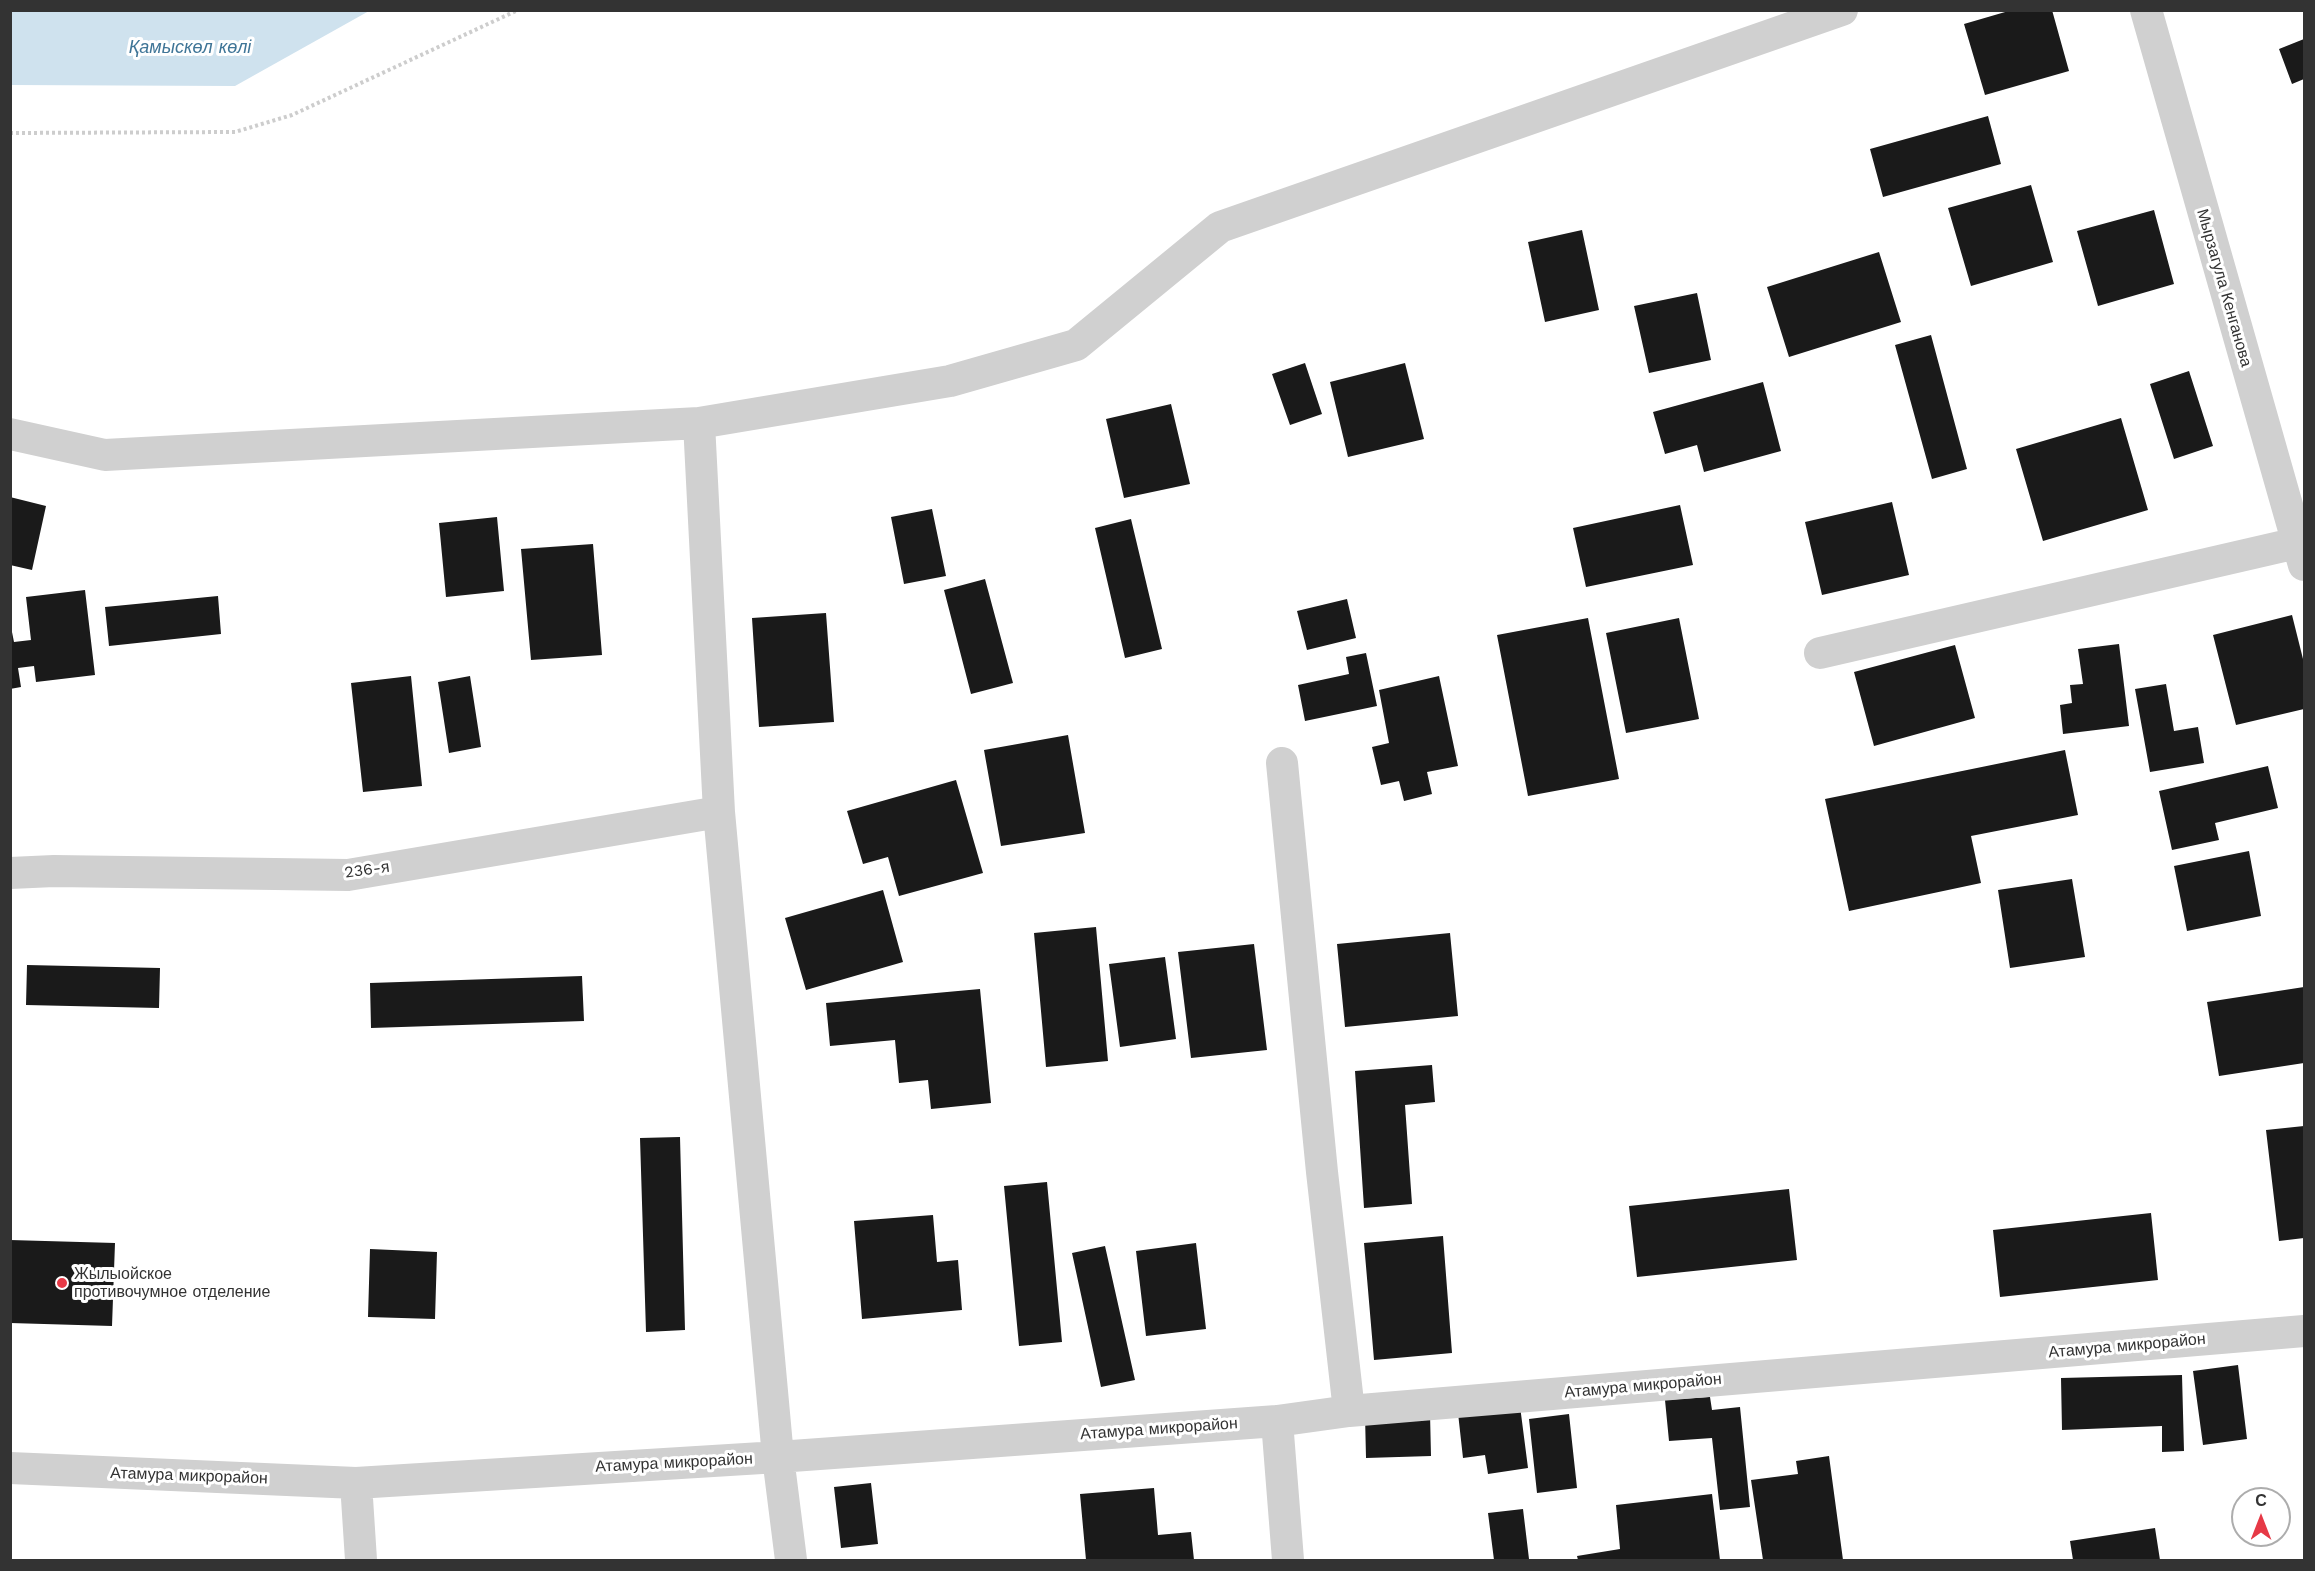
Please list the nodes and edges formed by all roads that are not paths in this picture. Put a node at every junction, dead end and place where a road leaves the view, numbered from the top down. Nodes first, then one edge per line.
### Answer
1 (1842, 10) edge
2 (2146, 10) edge
3 (699, 423) junction
4 (10, 434) edge
5 (2301, 554) edge
6 (1820, 653) dead end
7 (1282, 764) dead end
8 (719, 812) junction
9 (10, 873) edge
10 (2304, 1331) edge
11 (1349, 1411) junction
12 (1277, 1421) junction
13 (778, 1457) junction
14 (10, 1468) edge
15 (356, 1482) junction
16 (362, 1560) edge
17 (791, 1560) edge
18 (1288, 1560) edge

1 - 3 street
2 - 5 street, Мырзагула Кенганова
3 - 4 street
3 - 8 street
5 - 6 street
7 - 11 street
8 - 9 street, 236-я
8 - 13 street
10 - 11 street, Атамура микрорайон
11 - 12 street, Атамура микрорайон
12 - 13 street, Атамура микрорайон
12 - 18 street
13 - 15 street, Атамура микрорайон
13 - 17 street
14 - 15 street, Атамура микрорайон
15 - 16 street

